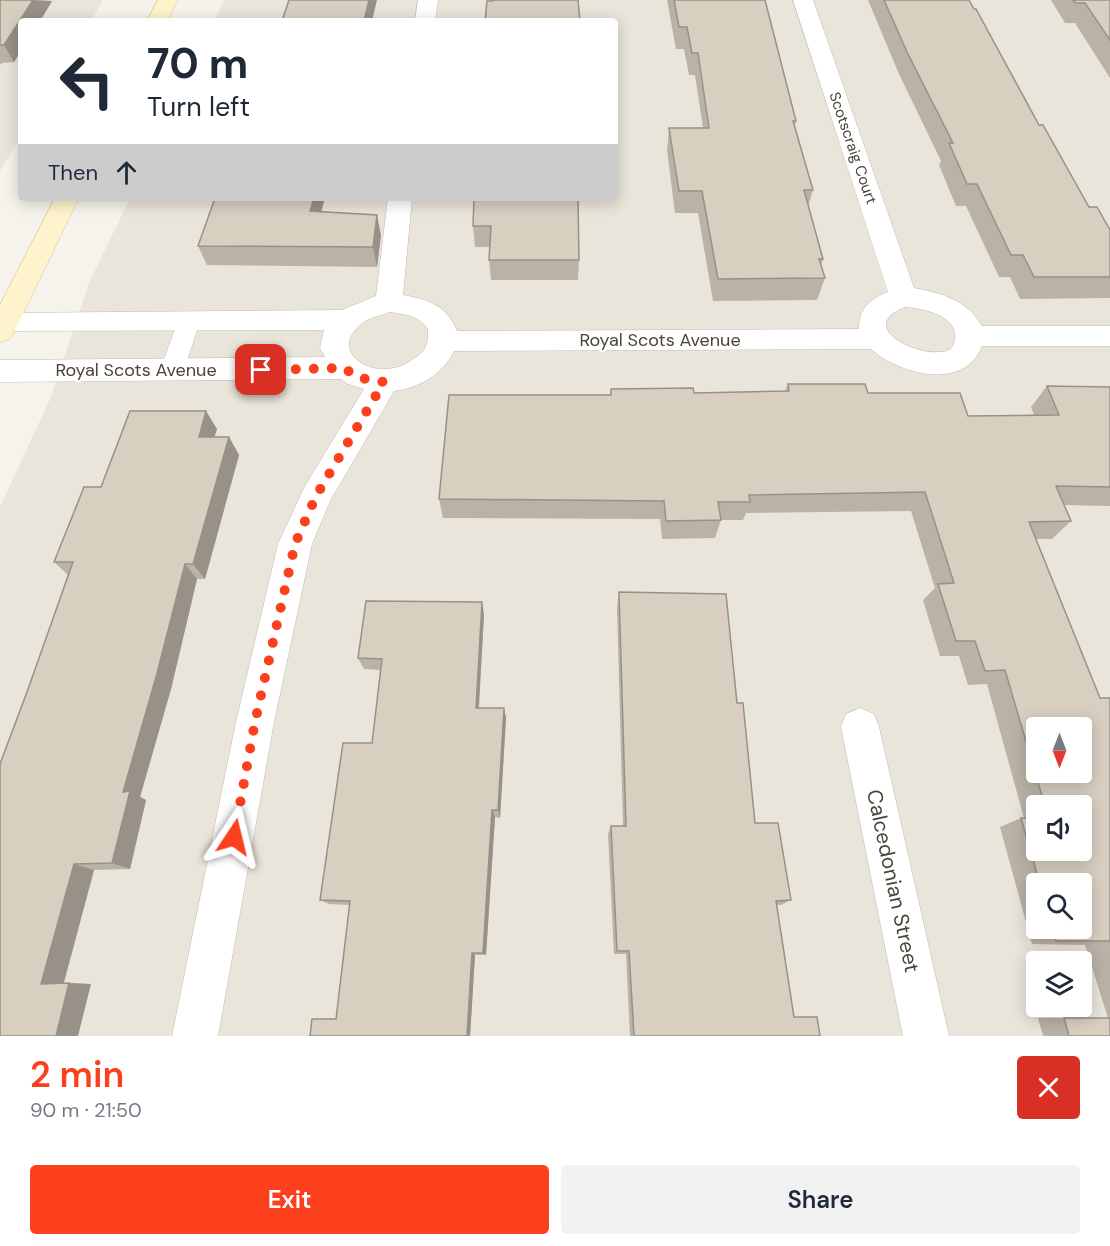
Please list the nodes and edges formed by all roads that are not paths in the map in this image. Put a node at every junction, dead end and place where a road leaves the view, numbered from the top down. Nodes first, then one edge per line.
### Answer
1 (168, 0) edge
2 (428, 0) edge
3 (803, 0) edge
4 (159, 18) edge
5 (425, 18) edge
6 (66, 201) edge
7 (400, 201) edge
8 (903, 297) junction
9 (389, 302) junction
10 (189, 321) junction
11 (346, 321) junction
12 (3, 327) edge
13 (970, 336) junction
14 (1110, 336) edge
15 (877, 339) junction
16 (442, 341) junction
17 (345, 368) junction
18 (172, 370) junction
19 (0, 371) edge
20 (384, 382) junction
21 (860, 727) dead end
22 (195, 1036) edge
23 (926, 1036) edge

1 - 4 main road
2 - 5 street
3 - 8 street, Scotscraig Court
6 - 12 main road
7 - 9 street
8 - 13 street
8 - 15 street
9 - 11 street
9 - 16 street
10 - 11 street
10 - 12 street
10 - 18 lane
11 - 17 street
13 - 14 street
13 - 15 street
15 - 16 street, Royal Scots Avenue
16 - 20 street
17 - 18 street, Royal Scots Avenue
17 - 20 street
18 - 19 street, Royal Scots Avenue
20 - 22 street
21 - 23 street, Calcedonian Street

